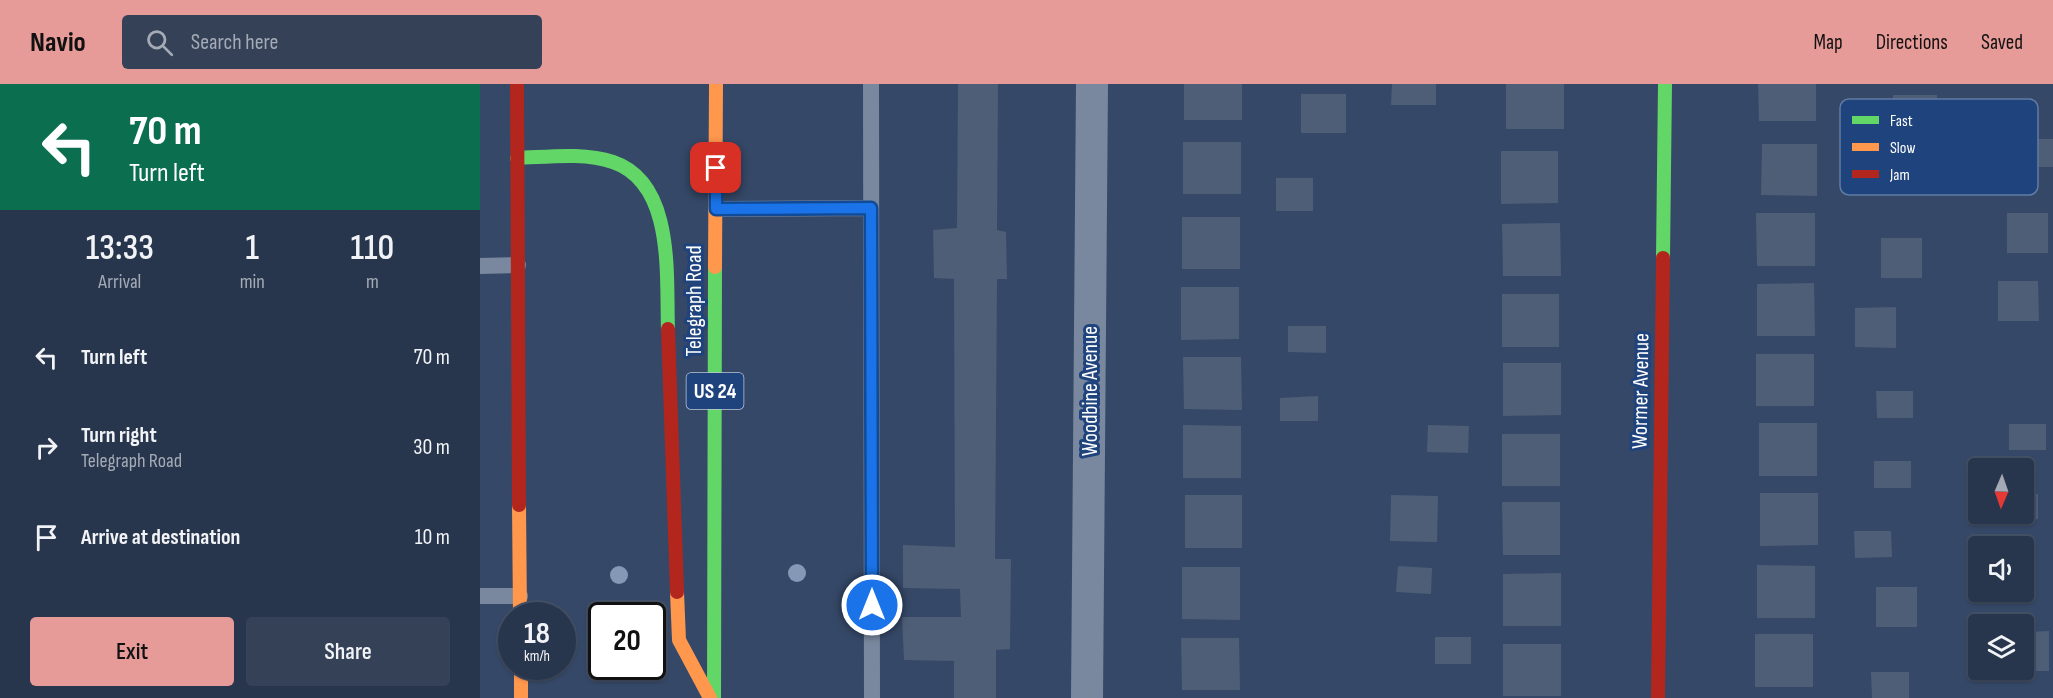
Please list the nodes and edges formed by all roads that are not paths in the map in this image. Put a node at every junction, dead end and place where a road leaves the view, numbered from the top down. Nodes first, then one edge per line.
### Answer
1 (517, 84) edge
2 (716, 84) edge
3 (871, 84) edge
4 (1092, 84) edge
5 (1665, 84) edge
6 (518, 158) junction
7 (871, 208) junction
8 (716, 209) junction
9 (519, 265) junction
10 (480, 266) edge
11 (480, 596) edge
12 (520, 596) junction
13 (520, 602) edge
14 (521, 680) edge
15 (521, 698) edge
16 (712, 698) edge
17 (872, 698) edge
18 (1087, 698) edge
19 (1658, 698) edge

1 - 6 main road
2 - 8 main road, Telegraph Road / US 24
3 - 7 lane
4 - 18 street, Woodbine Avenue
5 - 19 main road, Wormer Avenue
6 - 9 main road
6 - 16 main road
7 - 8 lane
7 - 17 lane
8 - 16 main road, Telegraph Road / US 24
9 - 10 lane
9 - 12 main road
11 - 12 lane
12 - 13 main road
14 - 15 main road

